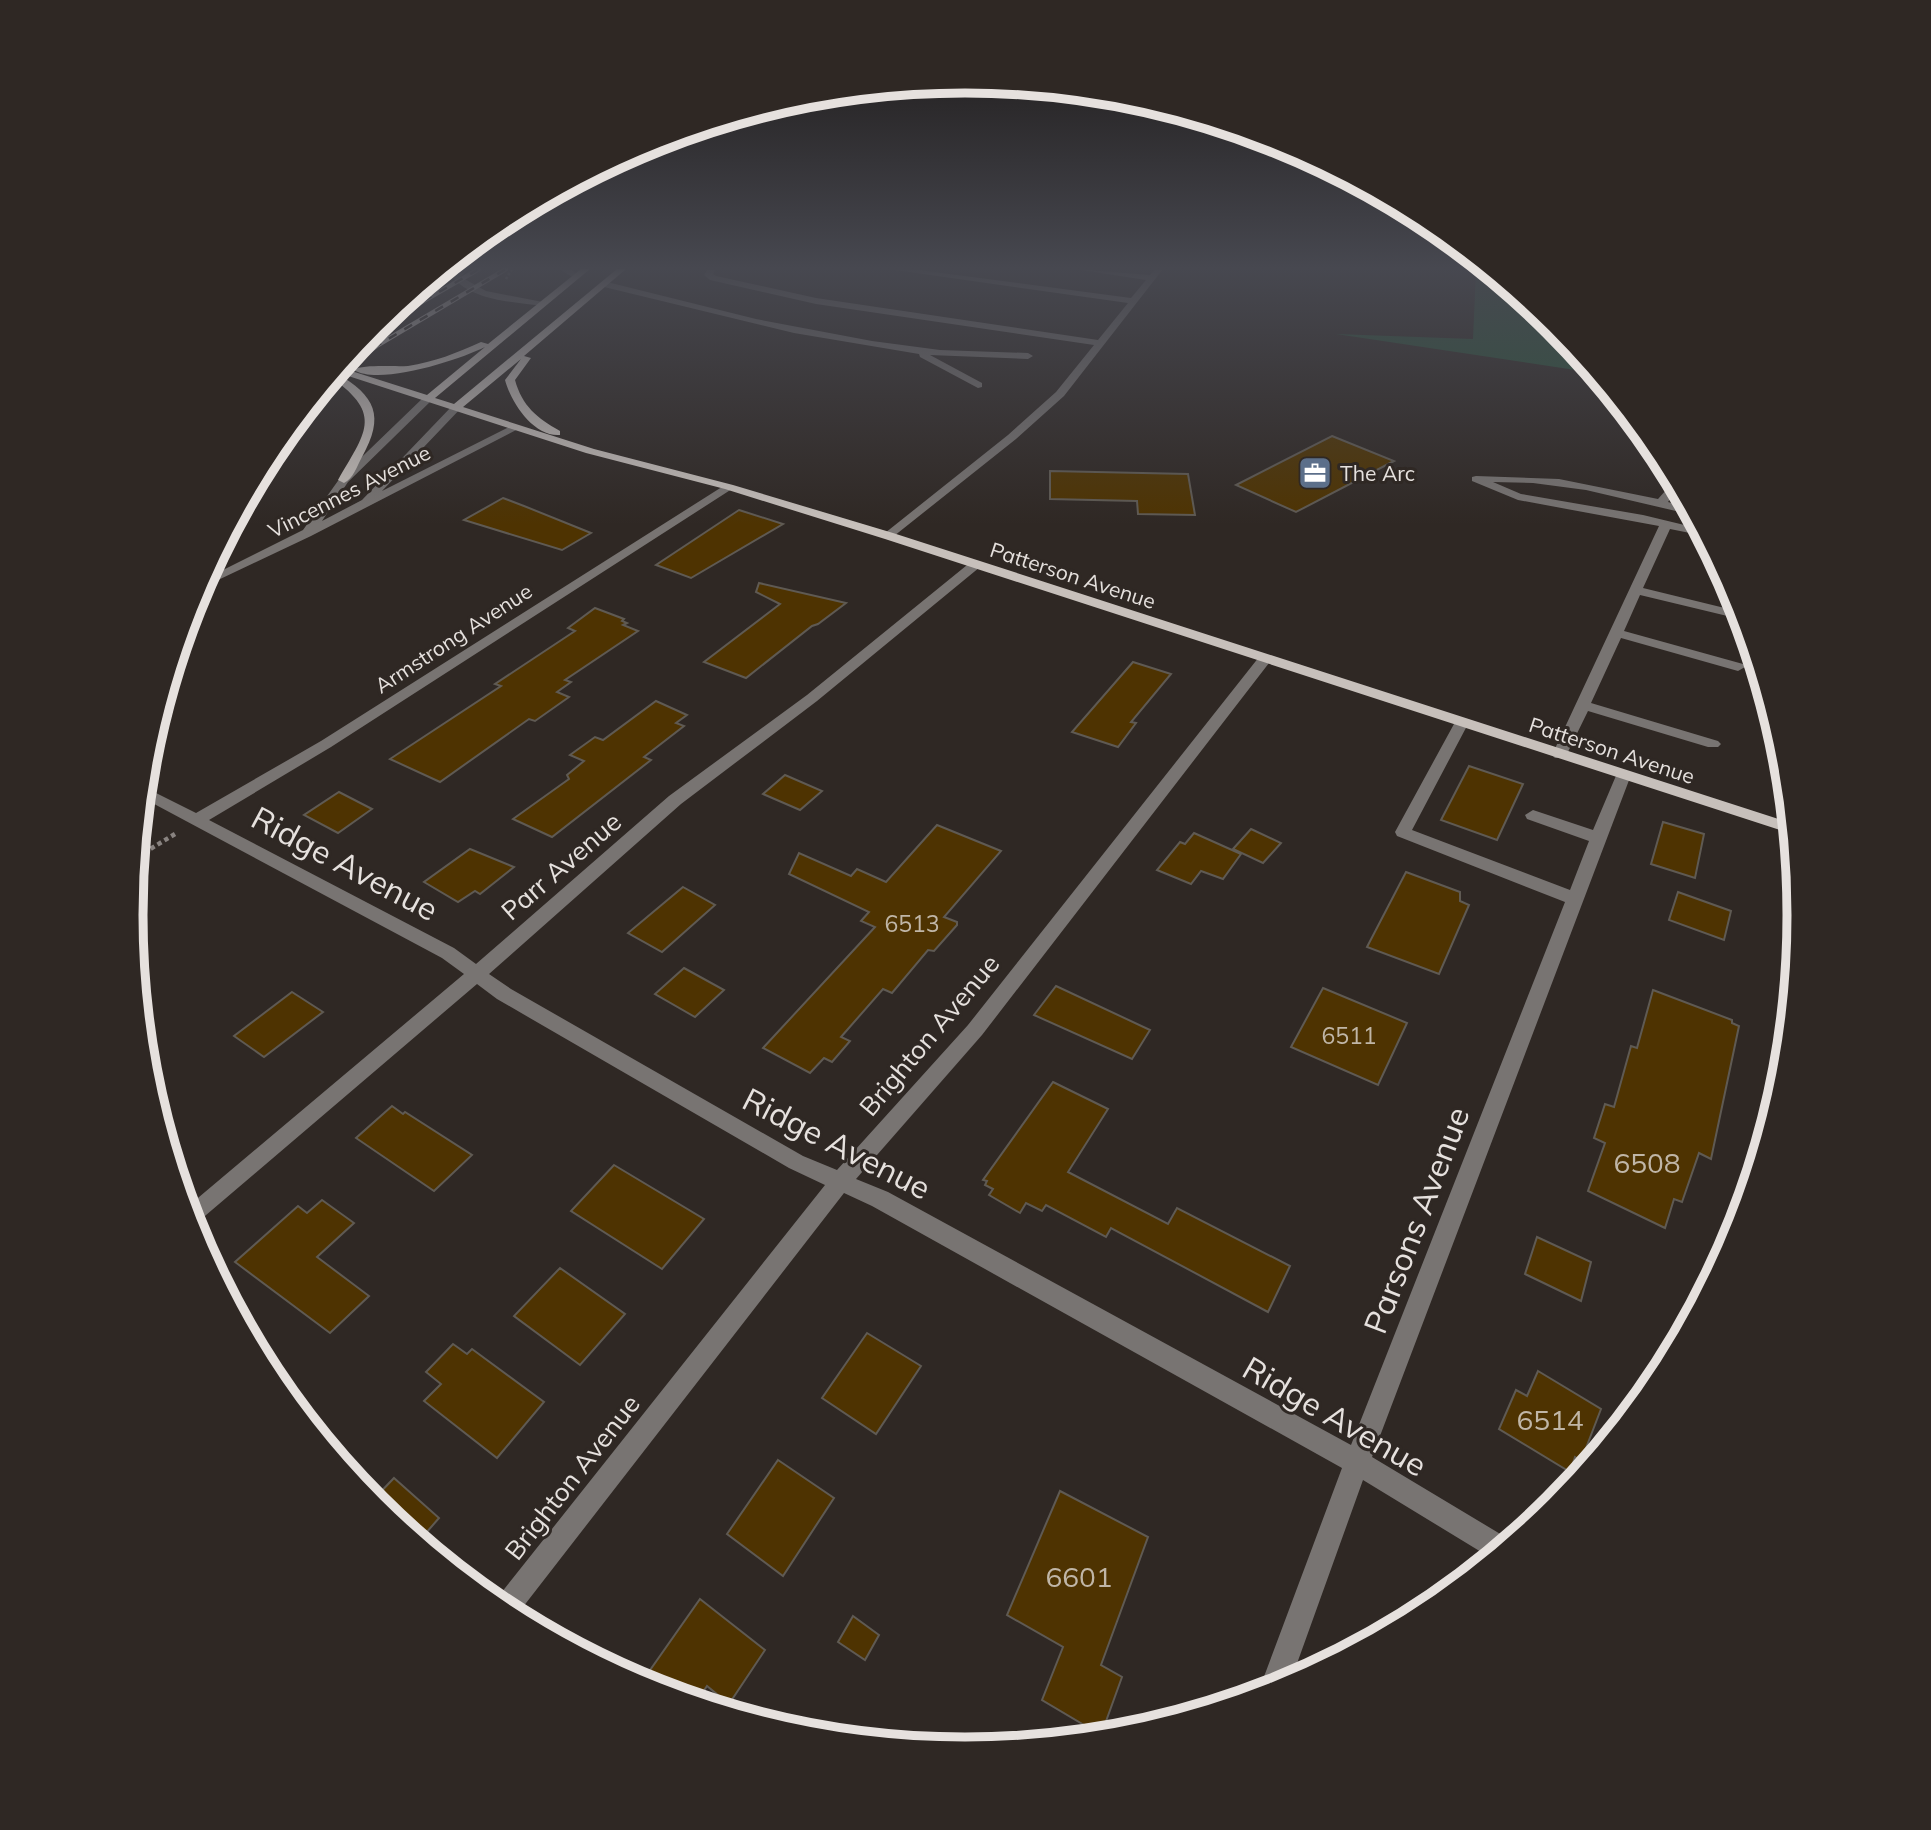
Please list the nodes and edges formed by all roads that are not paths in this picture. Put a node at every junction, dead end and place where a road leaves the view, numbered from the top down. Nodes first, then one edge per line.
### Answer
1 (463, 354) edge
2 (482, 354) edge
3 (519, 354) edge
4 (529, 354) edge
5 (922, 354) edge
6 (998, 354) edge
7 (1091, 354) edge
8 (1028, 356) dead end
9 (351, 369) edge
10 (349, 371) edge
11 (341, 380) edge
12 (978, 385) dead end
13 (429, 398) junction
14 (457, 407) junction
15 (515, 428) junction
16 (590, 451) junction
17 (344, 480) junction
18 (729, 487) junction
19 (1670, 491) edge
20 (1661, 503) junction
21 (357, 509) junction
22 (1680, 509) edge
23 (1686, 519) edge
24 (1666, 525) junction
25 (1692, 531) edge
26 (305, 536) junction
27 (889, 537) junction
28 (976, 564) junction
29 (215, 579) edge
30 (1636, 590) junction
31 (1730, 613) edge
32 (1616, 633) junction
33 (1264, 660) junction
34 (1738, 667) dead end
35 (1583, 705) junction
36 (1461, 723) junction
37 (1713, 744) dead end
38 (1560, 755) junction
39 (1623, 775) junction
40 (152, 797) edge
41 (1533, 815) dead end
42 (196, 820) junction
43 (1783, 827) edge
44 (1599, 838) junction
45 (1575, 899) junction
46 (477, 974) junction
47 (840, 1182) junction
48 (199, 1211) edge
49 (1358, 1463) junction
50 (1494, 1544) edge
51 (511, 1601) edge
52 (1278, 1676) edge

1 - 9 main road
2 - 13 main road
3 - 14 main road
4 - 16 main road
5 - 12 street
6 - 8 street
7 - 27 street
10 - 13 main road, Patterson Avenue
11 - 17 main road
13 - 14 main road, Patterson Avenue
13 - 17 street
14 - 15 main road, Patterson Avenue
14 - 21 street
15 - 16 main road, Patterson Avenue
15 - 21 street, Vincennes Avenue
16 - 18 main road, Patterson Avenue
17 - 26 street
18 - 27 main road, Patterson Avenue
18 - 42 street, Armstrong Avenue
19 - 20 street
20 - 22 street
20 - 24 street
20 - 24 street
21 - 26 street, Vincennes Avenue
23 - 24 street
24 - 25 street
24 - 30 street
26 - 29 street, Vincennes Avenue
27 - 28 main road, Patterson Avenue
28 - 33 main road, Patterson Avenue
28 - 46 street, Parr Avenue
30 - 31 street
30 - 32 street
32 - 34 street
32 - 35 street
33 - 36 main road, Patterson Avenue
33 - 47 street, Brighton Avenue
35 - 37 street
35 - 38 street
36 - 38 main road, Patterson Avenue
36 - 45 street
38 - 39 main road, Patterson Avenue
39 - 43 main road, Patterson Avenue
39 - 44 street, Parsons Avenue
40 - 42 street, Ridge Avenue
41 - 44 street
42 - 46 street, Ridge Avenue
44 - 45 street, Parsons Avenue
45 - 49 street, Parsons Avenue
46 - 47 street, Ridge Avenue
46 - 48 street, Parr Avenue
47 - 49 street, Ridge Avenue
47 - 51 street, Brighton Avenue
49 - 50 street, Ridge Avenue
49 - 52 street, Parsons Avenue

